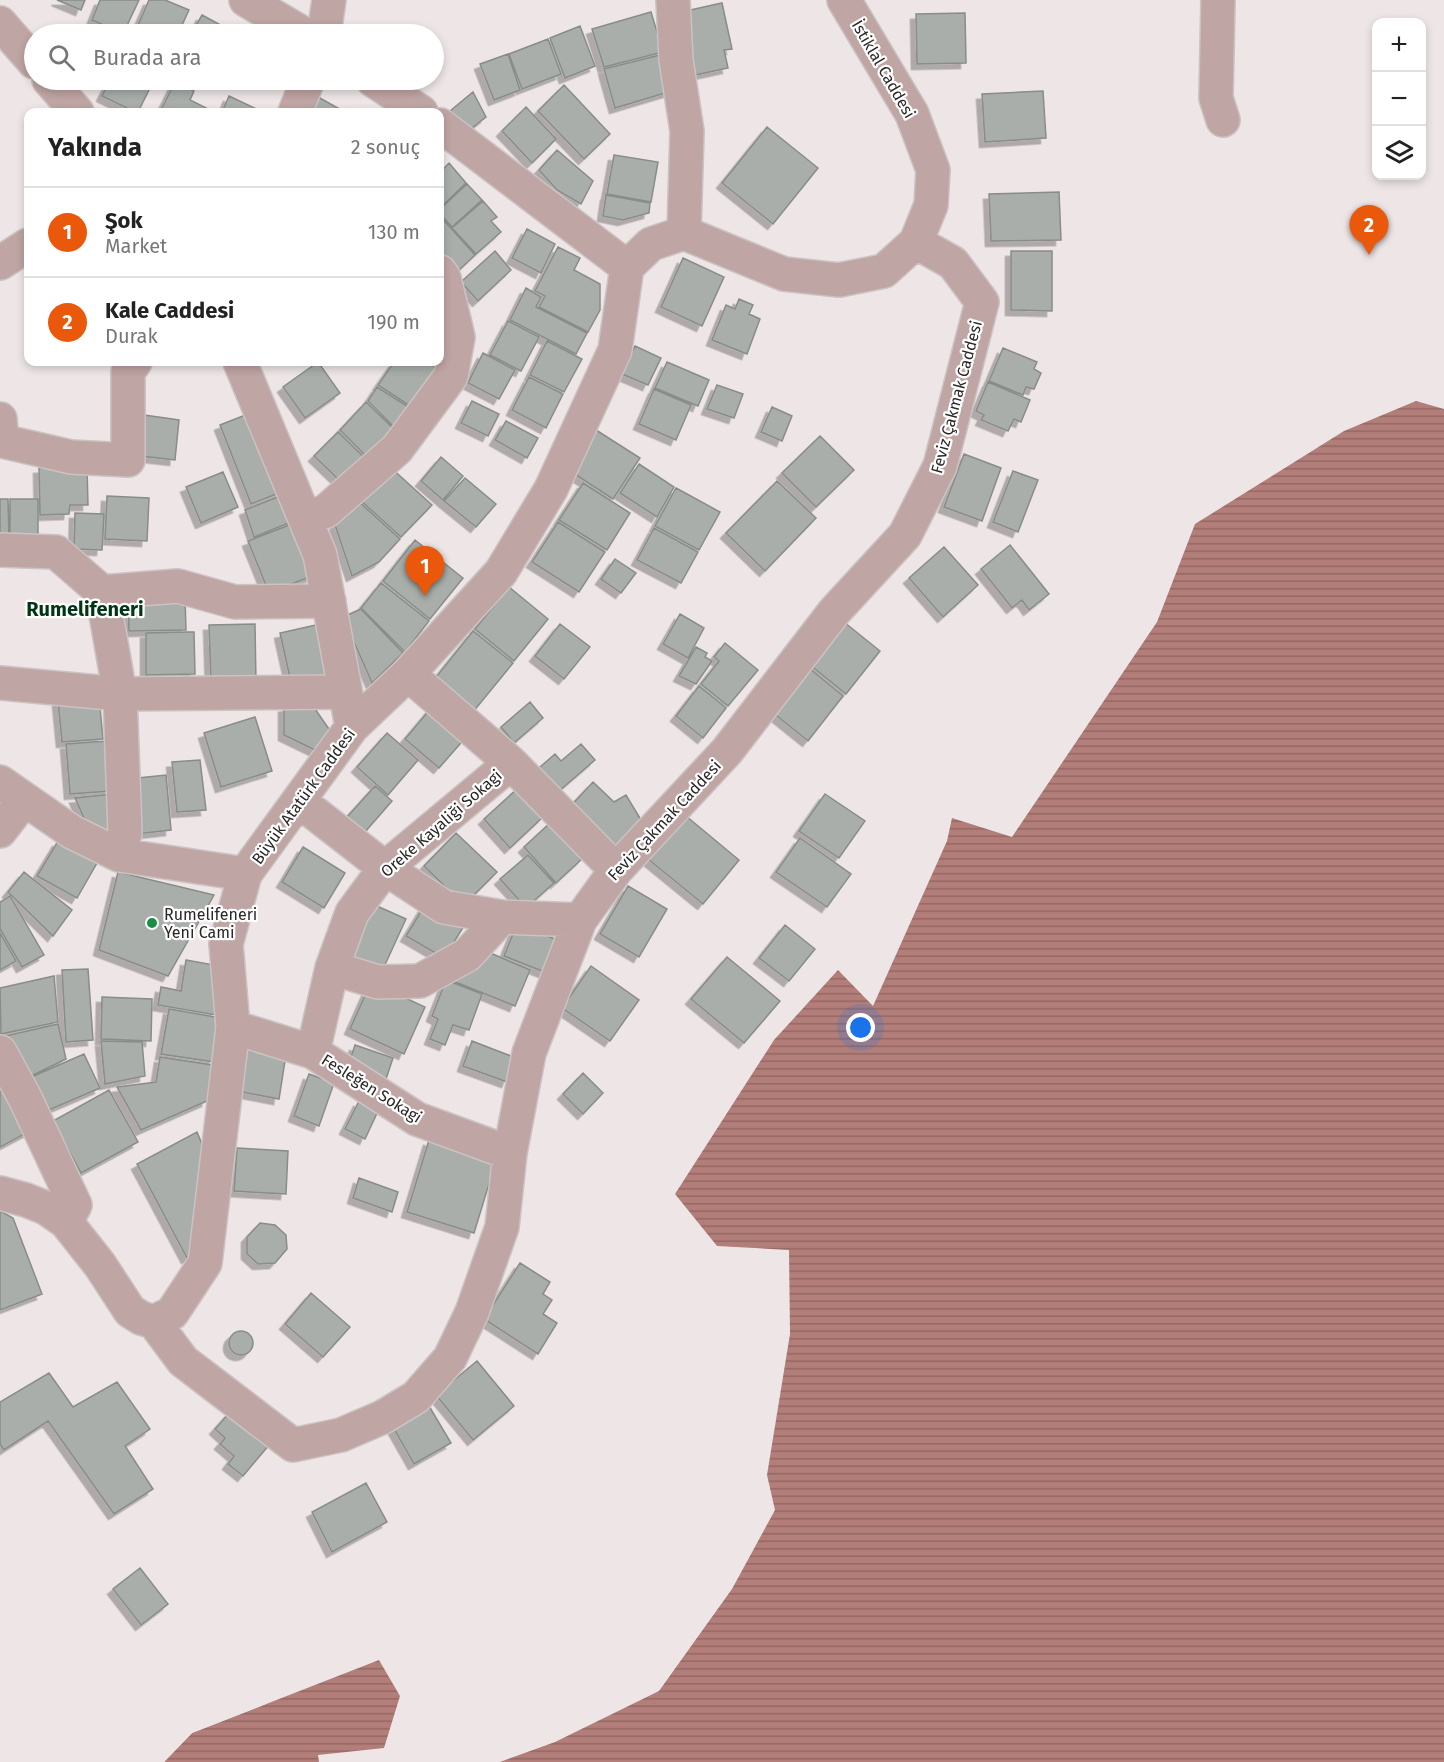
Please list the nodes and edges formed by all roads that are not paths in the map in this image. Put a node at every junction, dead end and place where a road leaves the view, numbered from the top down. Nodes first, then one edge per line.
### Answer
1 (246, 0) edge
2 (329, 0) edge
3 (673, 0) edge
4 (844, 0) edge
5 (1218, 0) edge
6 (0, 23) edge
7 (287, 24) edge
8 (325, 24) edge
9 (24, 51) edge
10 (58, 90) edge
11 (304, 90) edge
12 (388, 90) edge
13 (74, 108) edge
14 (297, 108) edge
15 (415, 108) edge
16 (1223, 120) dead end
17 (445, 138) edge
18 (684, 233) junction
19 (916, 242) junction
20 (24, 248) edge
21 (0, 263) edge
22 (627, 267) junction
23 (444, 278) edge
24 (132, 366) edge
25 (242, 366) edge
26 (0, 419) edge
27 (305, 519) junction
28 (0, 549) edge
29 (102, 592) junction
30 (328, 600) junction
31 (408, 674) junction
32 (0, 683) edge
33 (345, 692) junction
34 (120, 694) junction
35 (352, 727) junction
36 (510, 763) junction
37 (12, 791) edge
38 (299, 801) junction
39 (0, 831) edge
40 (119, 855) junction
41 (385, 868) junction
42 (616, 870) junction
43 (245, 874) junction
44 (502, 917) junction
45 (580, 920) junction
46 (332, 968) junction
47 (233, 1027) junction
48 (0, 1052) edge
49 (313, 1052) junction
50 (510, 1152) junction
51 (0, 1193) edge
52 (66, 1222) junction
53 (142, 1316) junction

1 - 7 street
2 - 8 street
3 - 18 street
4 - 19 street, İstiklal Caddesi
5 - 16 street
6 - 9 street
10 - 13 street
11 - 14 street
12 - 15 street
17 - 22 street
18 - 19 street, İstiklal Caddesi
18 - 22 street
19 - 42 street, Feviz Çakmak Caddesi
20 - 21 street
22 - 31 street, Büyük Atatürk Caddesi
23 - 27 street
24 - 26 street
25 - 27 street
27 - 30 street
28 - 29 street
29 - 30 street
29 - 34 street
30 - 33 street
31 - 35 street, Büyük Atatürk Caddesi
31 - 36 street
32 - 34 street
33 - 34 street
33 - 35 street
34 - 40 street
35 - 38 street, Büyük Atatürk Caddesi
36 - 41 street, Oreke Kayaliği Sokagi
36 - 42 street
37 - 39 street
37 - 40 street
38 - 41 street
38 - 43 street, Büyük Atatürk Caddesi
40 - 43 street
41 - 44 street
41 - 46 street, Oreke Kayaliği Sokagi
42 - 45 street, Feviz Çakmak Caddesi
43 - 47 street, Büyük Atatürk Caddesi
44 - 45 street
44 - 46 street
45 - 50 street, Feviz Çakmak Caddesi
46 - 49 street, Oreke Kayaliği Sokagi
47 - 49 street, Fesleğen Sokagi
47 - 53 street, Büyük Atatürk Caddesi
48 - 52 street
49 - 50 street, Fesleğen Sokagi
50 - 53 street, Feviz Çakmak Caddesi
51 - 52 street
52 - 53 street

